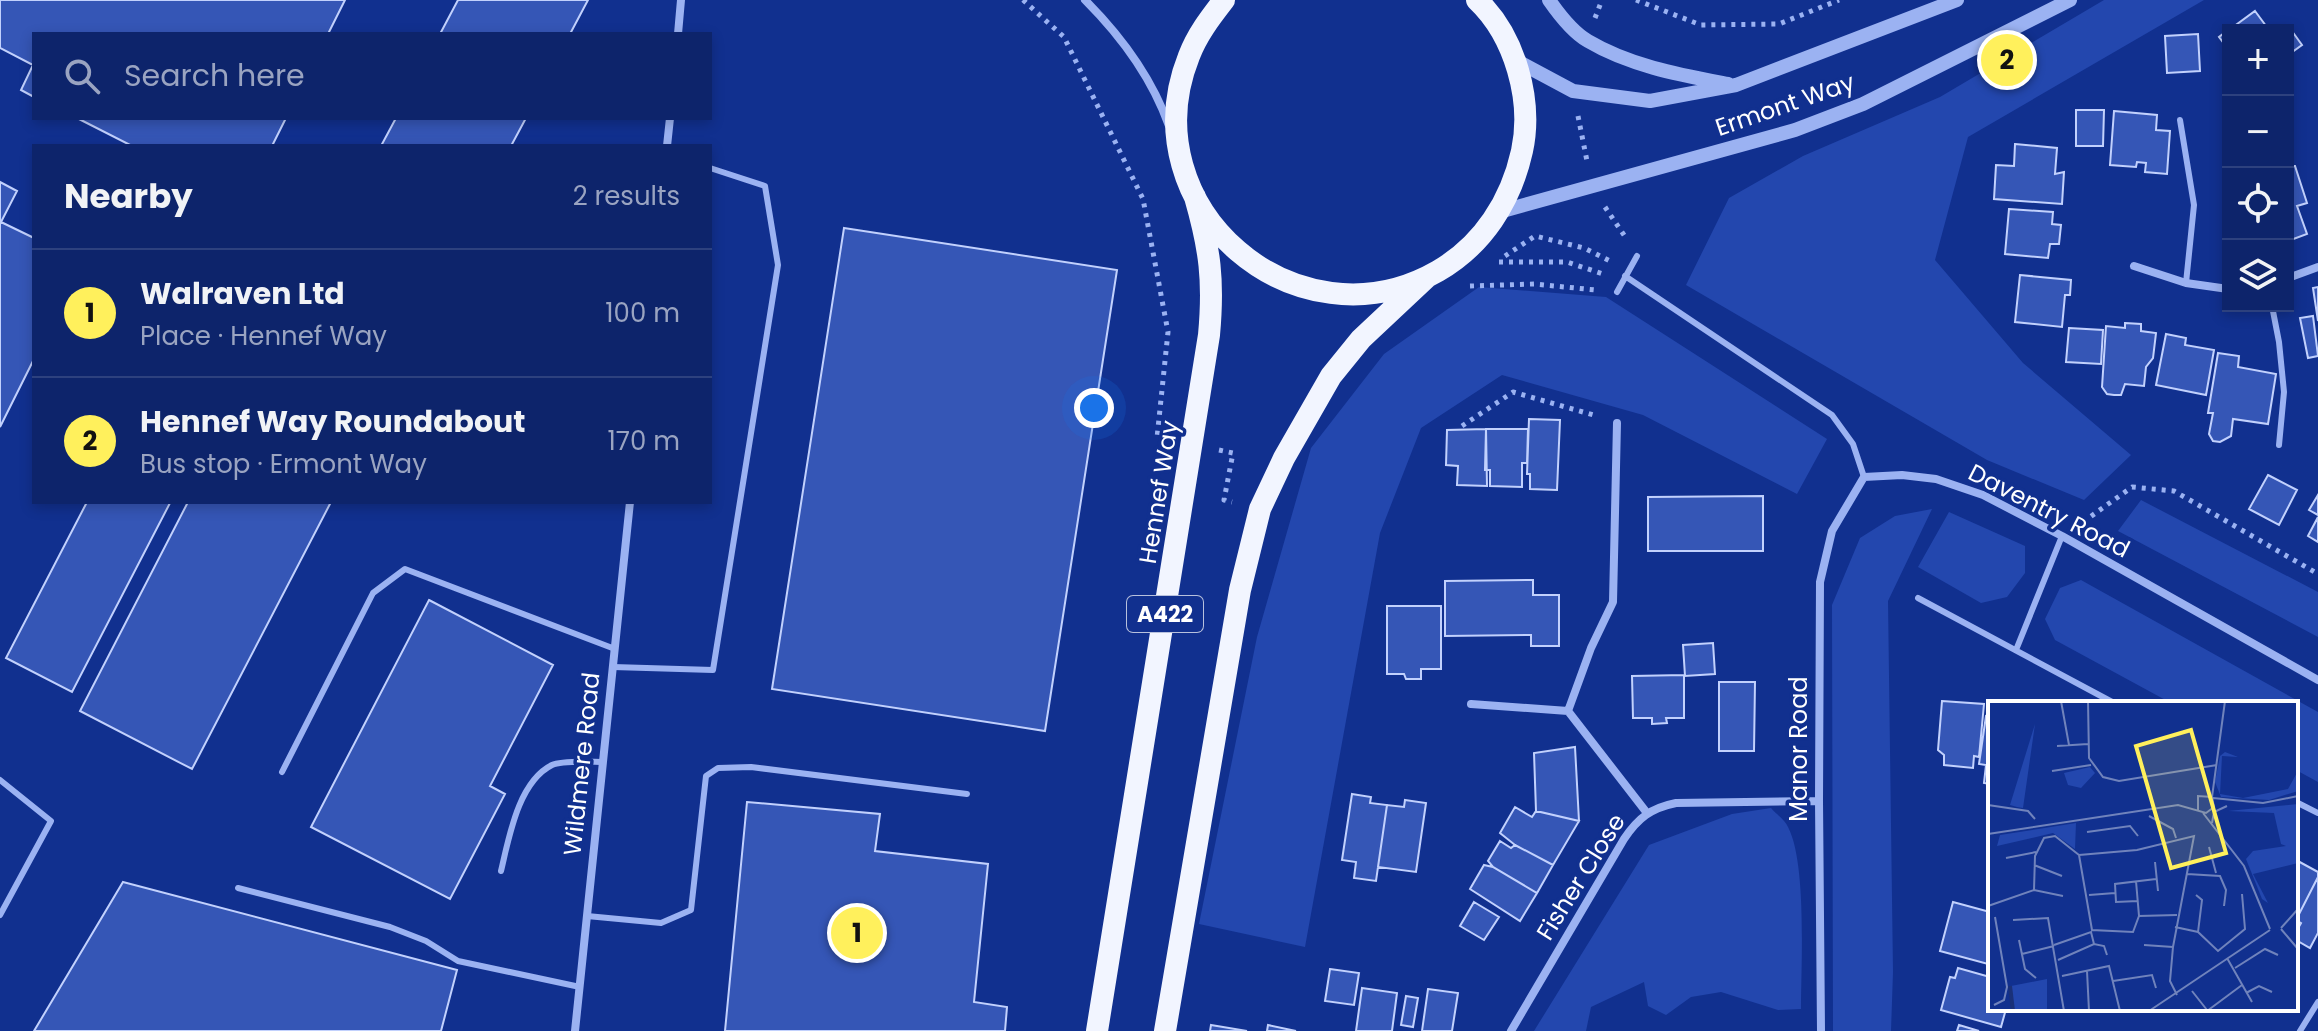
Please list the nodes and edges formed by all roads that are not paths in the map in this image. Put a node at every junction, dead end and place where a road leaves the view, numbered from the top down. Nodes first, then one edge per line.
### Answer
1 (682, 0) edge
2 (1085, 0) edge
3 (1224, 0) edge
4 (1549, 0) edge
5 (1957, 0) edge
6 (2070, 0) edge
7 (1480, 2) edge
8 (678, 32) edge
9 (1515, 60) junction
10 (1736, 85) junction
11 (670, 120) edge
12 (2180, 120) dead end
13 (667, 144) edge
14 (1181, 157) junction
15 (712, 169) edge
16 (1195, 197) junction
17 (1499, 212) junction
18 (1637, 256) road end
19 (2134, 266) dead end
20 (2318, 267) edge
21 (1626, 275) junction
22 (2294, 276) edge
23 (1426, 278) junction
24 (2186, 283) junction
25 (2222, 288) edge
26 (1617, 292) road end
27 (2273, 312) edge
28 (1617, 423) road end
29 (2279, 445) dead end
30 (1864, 477) junction
31 (630, 504) edge
32 (2062, 536) junction
33 (1918, 598) dead end
34 (615, 649) junction
35 (2016, 650) junction
36 (613, 667) junction
37 (2318, 680) edge
38 (2110, 701) edge
39 (1471, 704) dead end
40 (1568, 711) junction
41 (603, 762) junction
42 (282, 772) dead end
43 (0, 780) edge
44 (967, 794) dead end
45 (1819, 801) junction
46 (2298, 803) edge
47 (1647, 813) junction
48 (2318, 813) edge
49 (501, 871) dead end
50 (238, 888) dead end
51 (0, 915) edge
52 (587, 916) junction
53 (580, 987) junction
54 (2318, 1002) edge
55 (575, 1031) edge
56 (1097, 1031) edge
57 (1165, 1031) edge
58 (1511, 1031) edge
59 (1821, 1031) edge
60 (2300, 1031) edge

1 - 8 street
2 - 14 street
3 - 14 highway
4 - 10 street
5 - 10 street, Ermont Way
6 - 17 street, Ermont Way
7 - 9 highway
9 - 10 street, Ermont Way
9 - 17 highway
11 - 13 street
12 - 24 lane
14 - 16 highway
15 - 36 lane
16 - 23 highway
16 - 56 highway, Hennef Way / A422
17 - 23 highway
18 - 21 lane
19 - 24 street
20 - 22 street
21 - 26 lane
21 - 30 lane
23 - 57 highway, A422
24 - 25 street
27 - 29 lane
28 - 40 street
30 - 32 street, Daventry Road
30 - 45 street, Manor Road
31 - 34 street, Wildmere Road
32 - 35 lane
32 - 37 street, Daventry Road
33 - 35 lane
34 - 36 street, Wildmere Road
34 - 42 lane
35 - 38 lane
36 - 41 street, Wildmere Road
39 - 40 street
40 - 47 street
41 - 49 lane
41 - 52 street, Wildmere Road
43 - 51 lane
44 - 52 lane
45 - 47 street, Fisher Close
45 - 59 street, Manor Road
46 - 48 lane
47 - 58 street, Fisher Close
50 - 53 lane
52 - 53 street, Wildmere Road
53 - 55 street, Wildmere Road
54 - 60 lane

